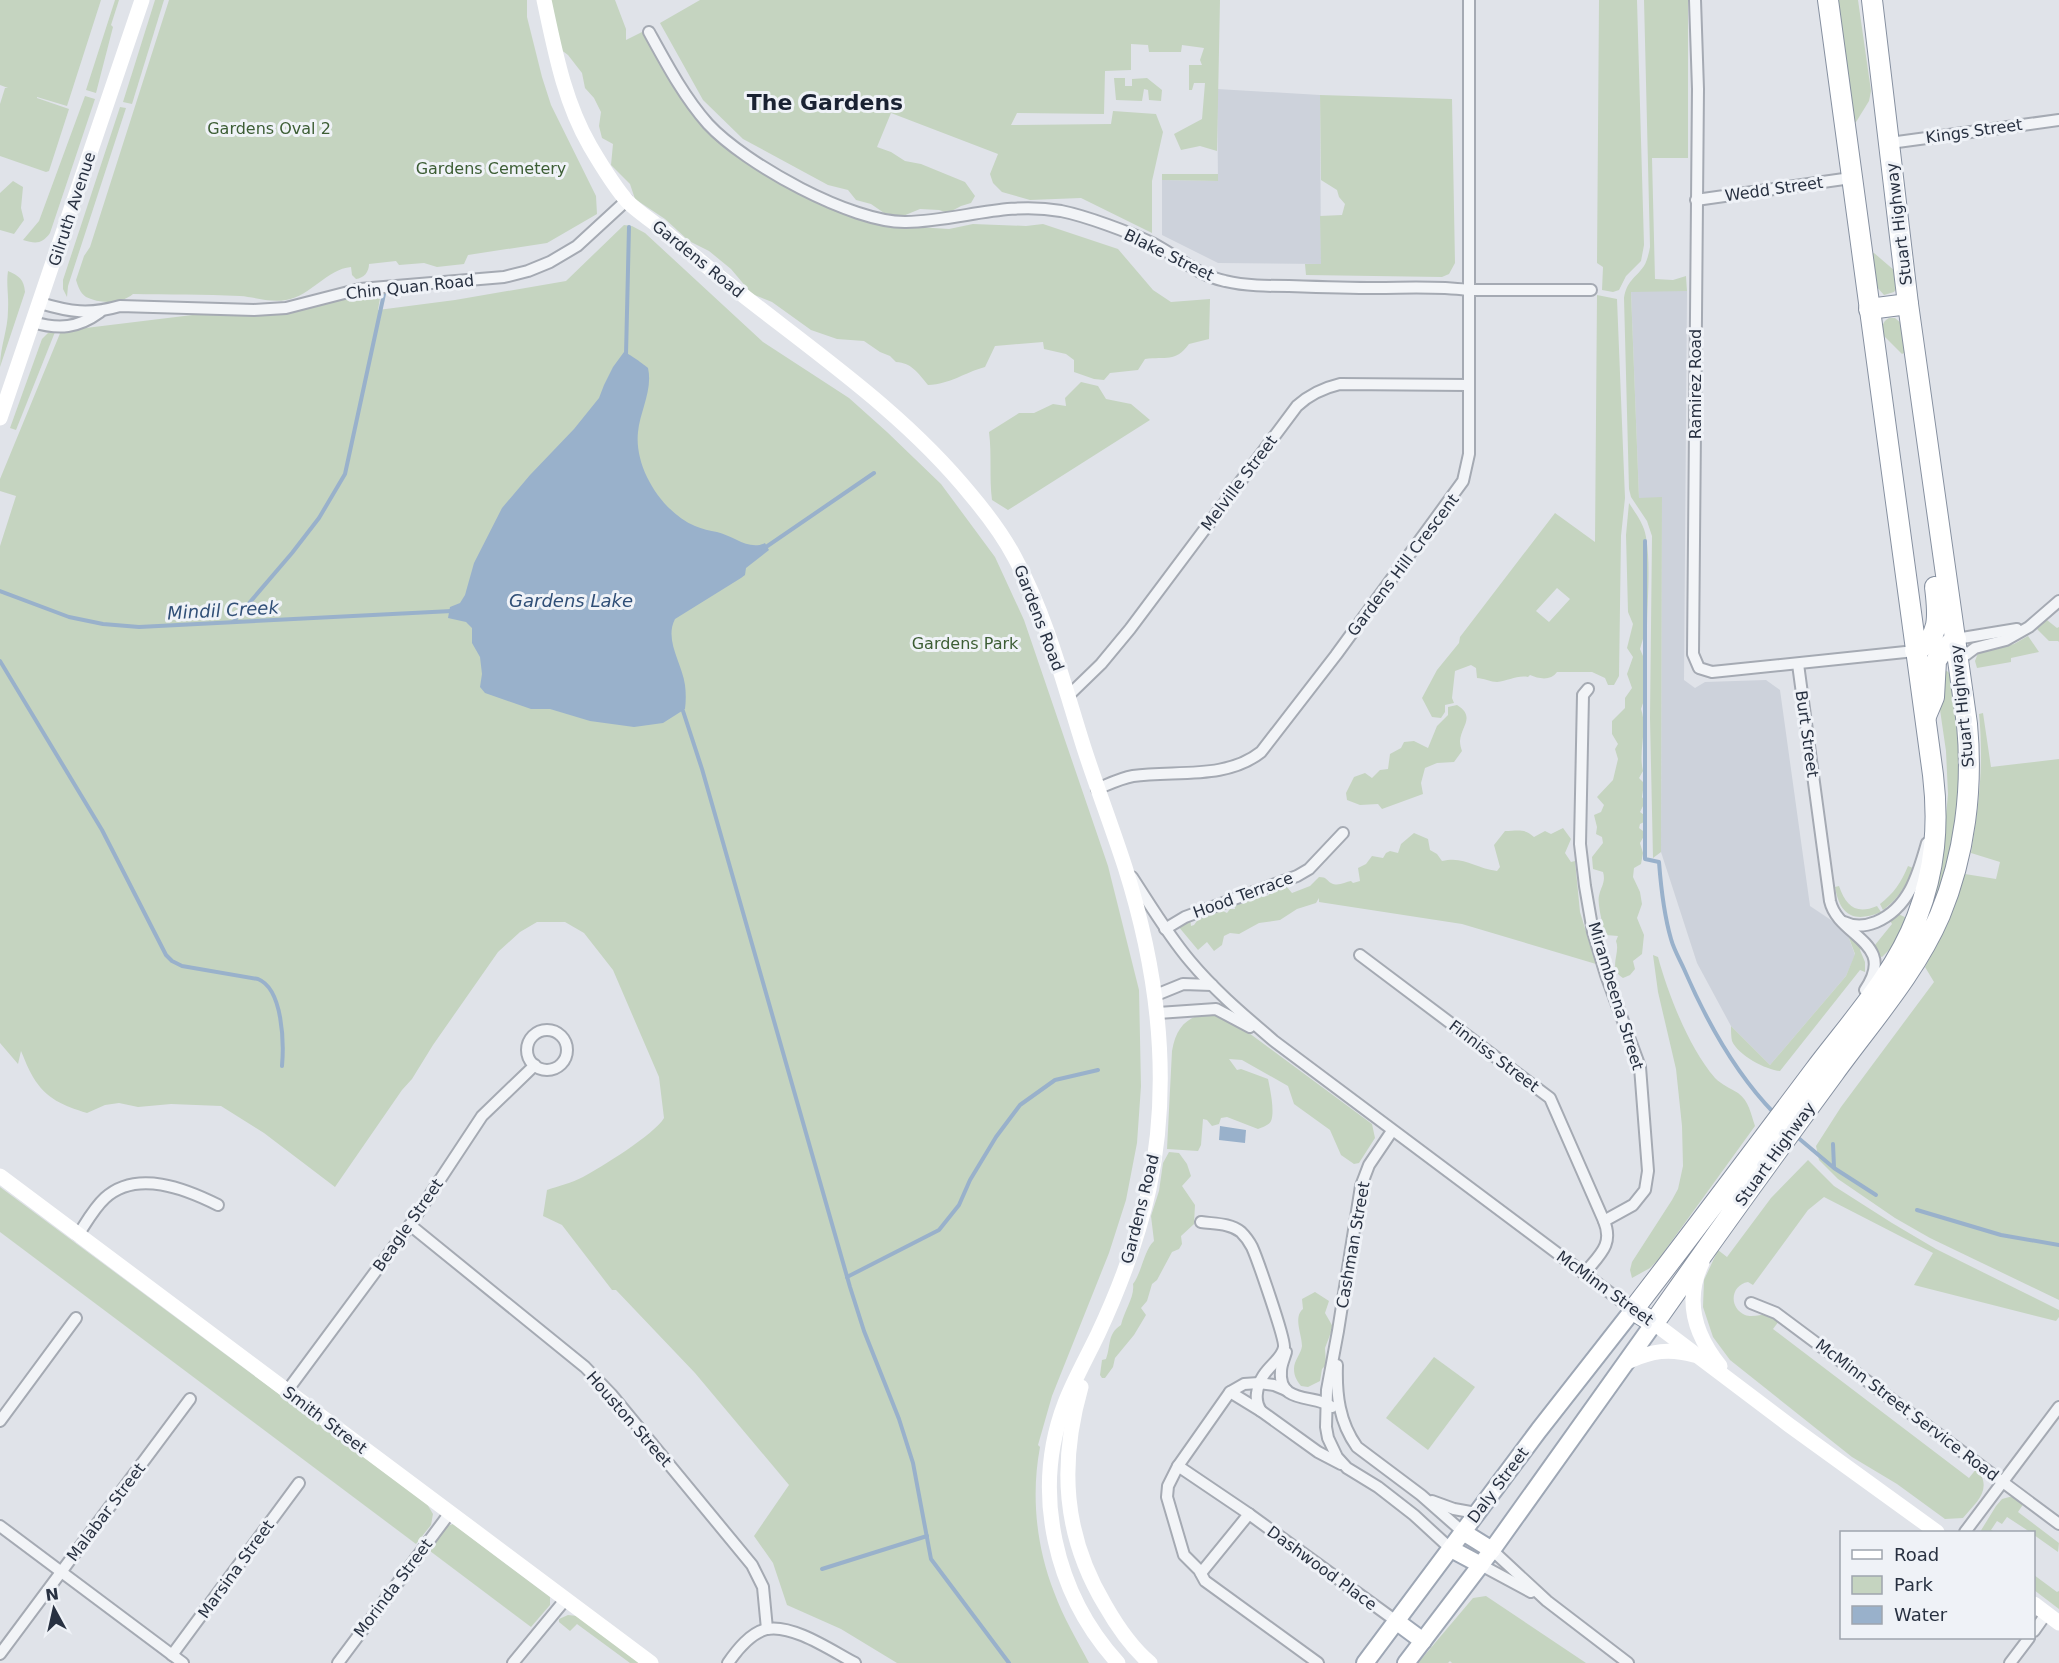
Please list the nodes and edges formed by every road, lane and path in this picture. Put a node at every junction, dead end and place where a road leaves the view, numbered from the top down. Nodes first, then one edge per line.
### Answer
1 (133, 0) edge
2 (142, 0) edge
3 (544, 0) edge
4 (1469, 0) edge
5 (1695, 0) edge
6 (1828, 0) edge
7 (1872, 0) edge
8 (132, 30) junction
9 (648, 32) dead end
10 (2059, 120) edge
11 (1890, 143) junction
12 (1851, 178) junction
13 (627, 200) junction
14 (1696, 200) junction
15 (1467, 290) junction
16 (1591, 290) dead end
17 (40, 303) junction
18 (1908, 304) junction
19 (1869, 309) junction
20 (100, 312) junction
21 (33, 322) junction
22 (1468, 385) junction
23 (0, 418) edge
24 (1934, 483) junction
25 (2059, 601) edge
26 (2029, 627) junction
27 (1956, 639) junction
28 (1916, 651) junction
29 (1959, 660) junction
30 (1797, 664) junction
31 (1588, 689) dead end
32 (1068, 696) junction
33 (1925, 718) junction
34 (1097, 789) junction
35 (1936, 796) junction
36 (1343, 833) dead end
37 (1125, 867) junction
38 (1839, 918) junction
39 (1165, 929) junction
40 (1360, 955) dead end
41 (1212, 986) junction
42 (1156, 995) junction
43 (1158, 1014) junction
44 (1274, 1041) junction
45 (535, 1065) dead end
46 (1799, 1092) junction
47 (1792, 1115) junction
48 (1392, 1131) junction
49 (1768, 1148) junction
50 (0, 1176) edge
51 (218, 1205) dead end
52 (1604, 1221) junction
53 (1201, 1222) dead end
54 (410, 1225) junction
55 (78, 1235) junction
56 (1713, 1239) junction
57 (1584, 1274) junction
58 (1751, 1302) dead end
59 (1633, 1310) junction
60 (76, 1318) dead end
61 (1654, 1323) junction
62 (1338, 1331) junction
63 (1099, 1333) junction
64 (1283, 1343) junction
65 (1702, 1358) junction
66 (1629, 1361) junction
67 (1259, 1383) junction
68 (1741, 1388) junction
69 (1286, 1390) junction
70 (287, 1391) junction
71 (1230, 1392) junction
72 (190, 1398) dead end
73 (1326, 1402) junction
74 (2059, 1407) edge
75 (1261, 1411) junction
76 (1339, 1411) junction
77 (0, 1421) edge
78 (1350, 1439) junction
79 (1332, 1448) junction
80 (1178, 1466) junction
81 (1347, 1467) junction
82 (1389, 1472) junction
83 (2002, 1482) junction
84 (299, 1483) dead end
85 (1378, 1487) junction
86 (1421, 1495) junction
87 (1476, 1513) junction
88 (449, 1514) junction
89 (1249, 1514) junction
90 (2059, 1524) edge
91 (0, 1526) edge
92 (1934, 1531) edge
93 (1966, 1531) edge
94 (1463, 1532) junction
95 (1450, 1549) junction
96 (1492, 1551) junction
97 (1481, 1565) junction
98 (62, 1572) junction
99 (1201, 1573) junction
100 (565, 1600) junction
101 (1547, 1601) junction
102 (2035, 1605) edge
103 (2046, 1614) junction
104 (1396, 1621) junction
105 (2059, 1623) edge
106 (766, 1629) junction
107 (2035, 1630) edge
108 (2028, 1639) edge
109 (1423, 1641) junction
110 (1136, 1650) junction
111 (0, 1654) edge
112 (172, 1655) junction
113 (183, 1663) edge
114 (338, 1663) edge
115 (513, 1663) edge
116 (651, 1663) edge
117 (728, 1663) edge
118 (855, 1663) edge
119 (1118, 1663) edge
120 (1124, 1663) edge
121 (1150, 1663) edge
122 (1318, 1663) edge
123 (1365, 1663) edge
124 (1406, 1663) edge
125 (1628, 1663) edge
126 (2010, 1663) edge

1 - 8 street
2 - 8 street, Gilruth Avenue
3 - 13 street, Gardens Road
4 - 15 street, Gardens Hill Crescent
5 - 14 street, Ramirez Road
6 - 12 highway, Stuart Highway
7 - 11 highway, Stuart Highway
8 - 17 street, Gilruth Avenue
9 - 15 street, Blake Street
10 - 11 street, Kings Street
11 - 18 highway, Stuart Highway
12 - 14 street, Wedd Street
12 - 19 highway, Stuart Highway
13 - 20 street, Chin Quan Road
13 - 32 street, Gardens Road
14 - 30 street, Ramirez Road
15 - 16 street, Blake Street
15 - 22 street, Gardens Hill Crescent
17 - 20 street, Chin Quan Road
17 - 21 street, Gilruth Avenue
18 - 19 highway
18 - 24 highway, Stuart Highway
19 - 28 highway, Stuart Highway
20 - 21 street, Chin Quan Road
21 - 23 street, Gilruth Avenue
22 - 32 street, Melville Street
22 - 34 street, Gardens Hill Crescent
24 - 27 highway, Stuart Highway
24 - 28 highway
25 - 26 street
26 - 27 street
26 - 29 street
27 - 29 highway, Stuart Highway
27 - 33 highway
28 - 30 street
28 - 33 highway, Stuart Highway
29 - 47 highway, Stuart Highway
30 - 38 street, Burt Street
31 - 52 street, Mirambeena Street
32 - 34 street, Gardens Road
33 - 35 highway, Stuart Highway
34 - 37 street, Gardens Road
35 - 38 street
35 - 46 highway, Stuart Highway
36 - 39 street, Hood Terrace
37 - 39 street
37 - 42 street, Gardens Road
38 - 46 street
39 - 41 street
40 - 52 street, Finniss Street
41 - 42 street
41 - 44 street
42 - 43 street, Gardens Road
43 - 44 street
43 - 63 street, Gardens Road
44 - 48 street, McMinn Street
45 - 54 street, Beagle Street
46 - 47 highway, Stuart Highway
47 - 49 highway, Stuart Highway
48 - 57 street, McMinn Street
48 - 62 street, Cashman Street
49 - 56 highway, Stuart Highway
49 - 59 highway, Stuart Highway
50 - 55 street, Smith Street
51 - 55 street
52 - 57 street
53 - 64 street
54 - 70 street, Beagle Street
54 - 106 street, Houston Street
55 - 70 street, Smith Street
56 - 61 highway, Stuart Highway
56 - 68 street
57 - 59 street, McMinn Street
58 - 83 street, McMinn Street Service Road
59 - 61 highway, McMinn Street
59 - 87 main road, Daly Street
60 - 77 street
61 - 65 street, McMinn Street
61 - 66 main road, Daly Street
62 - 73 street, Cashman Street
62 - 76 street, Cashman Street
63 - 110 street, Gardens Road
63 - 119 street, Gardens Road
64 - 67 street
64 - 69 street
65 - 66 street
65 - 68 street, McMinn Street
66 - 96 main road, Daly Street
67 - 69 street
67 - 71 street
67 - 75 street
68 - 92 street, McMinn Street
69 - 73 street
70 - 88 street, Smith Street
71 - 75 street
71 - 80 street
72 - 98 street, Malabar Street
73 - 76 street
73 - 79 street, Cashman Street
74 - 83 street
75 - 81 street
76 - 78 street, Cashman Street
78 - 79 street
78 - 82 street
79 - 81 street
80 - 89 street, Dashwood Place
80 - 99 street
81 - 85 street
82 - 85 street
82 - 86 street
83 - 90 street, McMinn Street Service Road
83 - 93 street
84 - 112 street, Marsina Street
85 - 95 street
86 - 87 street
86 - 94 street
87 - 94 main road, Daly Street
88 - 100 street, Smith Street
88 - 114 street, Morinda Street
89 - 99 street
89 - 104 street, Dashwood Place
91 - 98 street
94 - 95 main road, Daly Street
94 - 96 main road
95 - 97 main road
95 - 104 main road, Daly Street
96 - 97 main road, Daly Street
96 - 101 street
97 - 101 street
97 - 109 main road, Daly Street
98 - 111 street, Malabar Street
98 - 112 street
99 - 122 street
100 - 115 street
100 - 116 street, Smith Street
101 - 125 street
102 - 103 street
103 - 105 street
103 - 107 street
104 - 109 main road
104 - 123 main road, Daly Street
106 - 117 street
106 - 118 street
108 - 126 street
109 - 124 main road, Daly Street
110 - 120 street
110 - 121 street, Gardens Road
112 - 113 street

